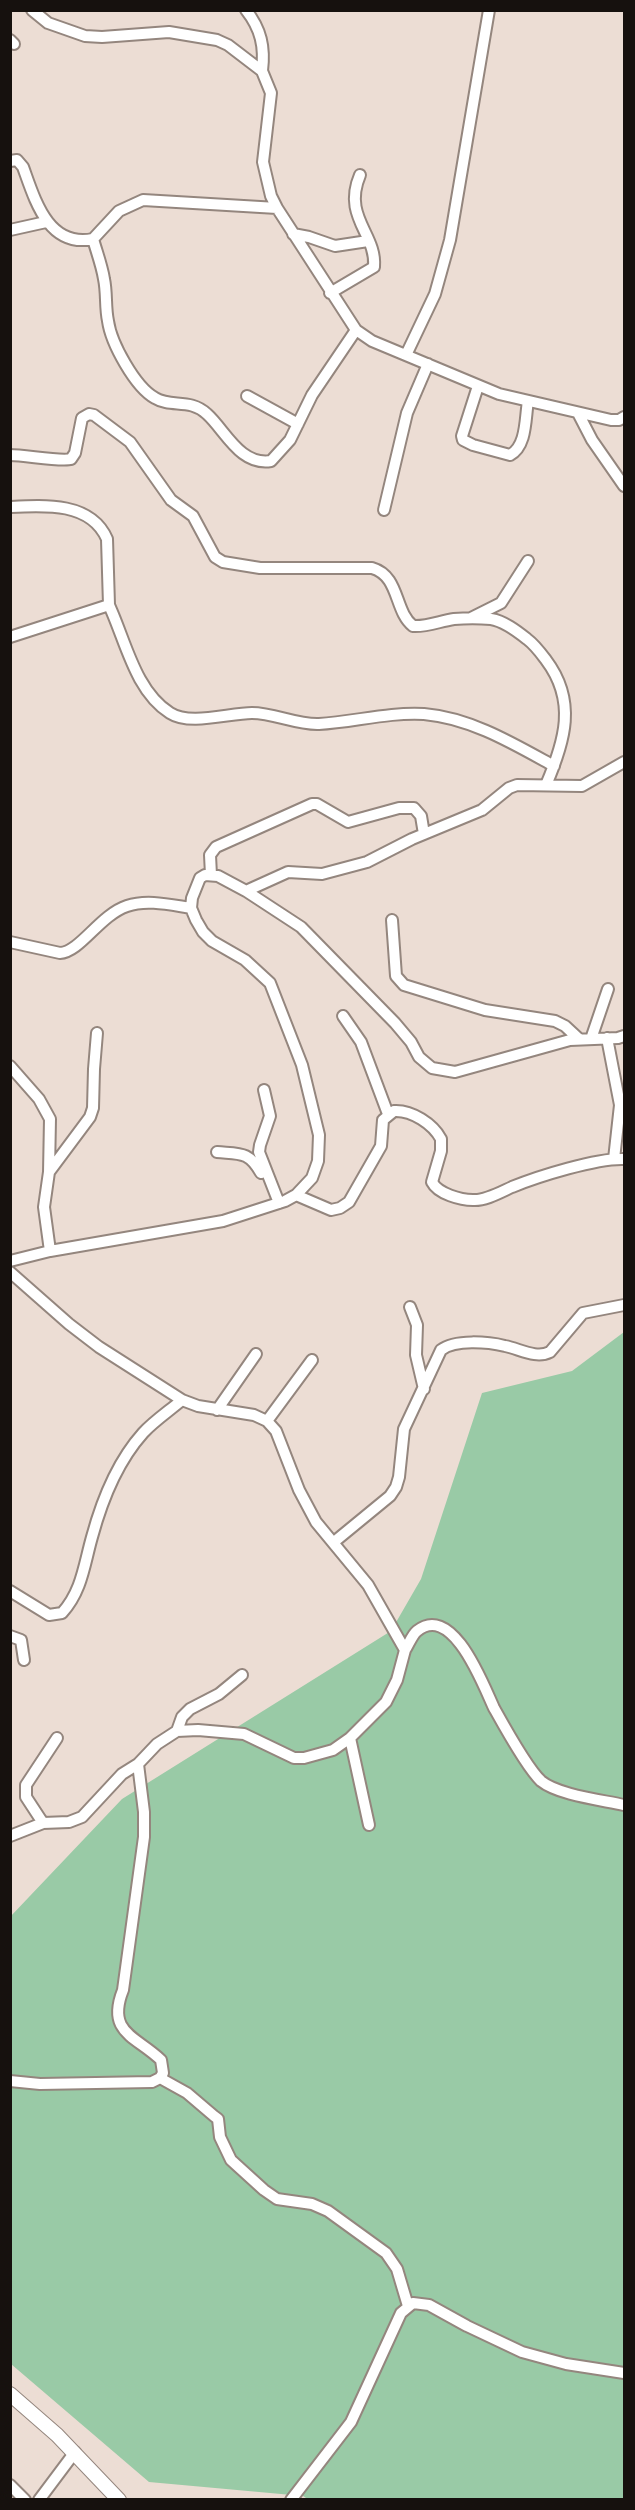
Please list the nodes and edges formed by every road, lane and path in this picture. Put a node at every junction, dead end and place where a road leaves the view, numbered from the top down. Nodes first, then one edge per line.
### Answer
1 (32, 10) edge
2 (246, 10) edge
3 (489, 10) edge
4 (262, 70) junction
5 (10, 161) edge
6 (360, 175) dead end
7 (277, 208) junction
8 (46, 222) junction
9 (10, 230) edge
10 (293, 234) junction
11 (93, 239) junction
12 (368, 241) junction
13 (330, 293) junction
14 (356, 330) junction
15 (406, 355) junction
16 (428, 364) junction
17 (478, 386) junction
18 (247, 396) dead end
19 (528, 401) junction
20 (578, 412) junction
21 (624, 417) edge
22 (298, 424) junction
23 (10, 455) edge
24 (624, 486) edge
25 (10, 507) edge
26 (384, 510) dead end
27 (528, 561) dead end
28 (109, 605) junction
29 (496, 605) junction
30 (468, 619) junction
31 (496, 620) junction
32 (10, 637) edge
33 (624, 762) edge
34 (554, 766) junction
35 (546, 785) junction
36 (424, 834) junction
37 (211, 875) junction
38 (246, 891) junction
39 (191, 908) junction
40 (393, 920) dead end
41 (10, 942) edge
42 (608, 988) dead end
43 (343, 1016) dead end
44 (98, 1033) dead end
45 (624, 1036) edge
46 (591, 1038) junction
47 (607, 1038) junction
48 (579, 1039) junction
49 (10, 1066) edge
50 (264, 1090) dead end
51 (388, 1114) junction
52 (621, 1126) edge
53 (217, 1152) dead end
54 (619, 1159) edge
55 (49, 1172) junction
56 (270, 1181) junction
57 (296, 1195) junction
58 (279, 1203) junction
59 (50, 1251) junction
60 (10, 1261) edge
61 (10, 1272) edge
62 (624, 1305) edge
63 (410, 1307) dead end
64 (256, 1354) dead end
65 (312, 1360) dead end
66 (424, 1389) junction
67 (182, 1400) junction
68 (217, 1410) junction
69 (267, 1421) junction
70 (334, 1542) junction
71 (10, 1591) edge
72 (10, 1636) edge
73 (405, 1650) junction
74 (24, 1659) dead end
75 (242, 1675) dead end
76 (177, 1731) junction
77 (57, 1738) dead end
78 (350, 1738) junction
79 (138, 1764) junction
80 (624, 1805) edge
81 (43, 1823) junction
82 (369, 1825) dead end
83 (10, 1836) edge
84 (160, 2078) junction
85 (10, 2081) edge
86 (408, 2306) junction
87 (624, 2373) edge
88 (10, 2394) edge
89 (75, 2452) junction
90 (10, 2485) edge
91 (25, 2499) edge
92 (39, 2499) edge
93 (119, 2499) edge
94 (291, 2499) edge

1 - 4 street
2 - 4 street
3 - 15 street
4 - 7 street
5 - 8 street
6 - 12 street
7 - 10 street
7 - 11 street
8 - 9 street
8 - 11 street
10 - 12 street
10 - 13 street
11 - 22 street
12 - 13 street
13 - 14 street
14 - 15 street
14 - 22 street
15 - 16 street
16 - 17 street
16 - 26 street
17 - 19 street
17 - 19 street
18 - 22 street
19 - 20 street
20 - 21 street
20 - 24 street
23 - 30 street
25 - 28 street
27 - 29 street
28 - 32 street
28 - 34 street
29 - 30 street
29 - 31 street
30 - 31 street
31 - 34 street
33 - 35 street
34 - 35 street
35 - 36 street
36 - 37 street
36 - 38 street
37 - 38 street
37 - 39 street
38 - 48 street
39 - 41 street
39 - 57 street
40 - 48 street
42 - 46 street
43 - 51 street
44 - 55 street
45 - 47 street
46 - 47 street
46 - 48 street
47 - 52 street
49 - 55 street
50 - 56 street
51 - 54 street
51 - 57 street
52 - 54 street
53 - 56 street
55 - 59 street
56 - 58 street
57 - 58 street
58 - 59 street
59 - 60 street
61 - 67 street
62 - 66 street
63 - 66 street
64 - 68 street
65 - 69 street
66 - 70 street
67 - 68 street
67 - 71 street
68 - 69 street
69 - 70 street
70 - 73 street
72 - 74 street
73 - 78 street
73 - 80 street
75 - 76 street
76 - 78 street
76 - 79 street
77 - 81 street
78 - 82 street
79 - 81 street
79 - 84 street
81 - 83 street
84 - 85 street
84 - 86 street
86 - 87 street
86 - 94 street
88 - 89 main road
89 - 92 street
89 - 93 main road
90 - 91 street

